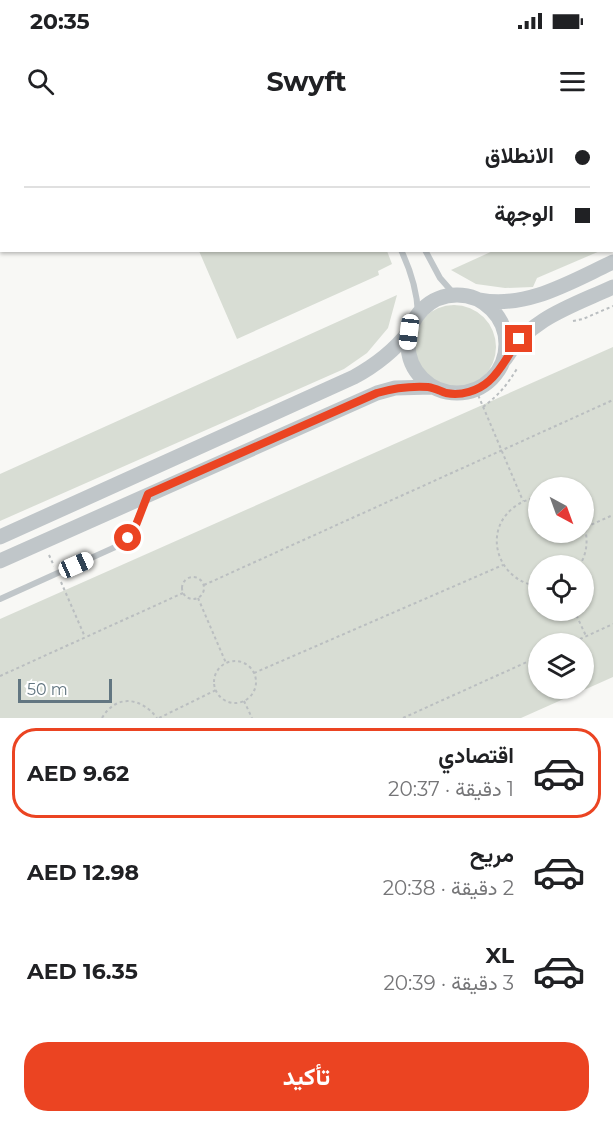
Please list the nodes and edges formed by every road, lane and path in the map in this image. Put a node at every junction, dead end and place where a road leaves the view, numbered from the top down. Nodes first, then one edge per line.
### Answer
1 (402, 252) edge
2 (426, 252) edge
3 (613, 262) edge
4 (613, 287) edge
5 (455, 296) junction
6 (476, 299) junction
7 (613, 306) edge
8 (418, 313) junction
9 (570, 321) dead end
10 (409, 332) junction
11 (520, 362) dead end
12 (498, 372) junction
13 (432, 387) junction
14 (476, 390) junction
15 (613, 400) edge
16 (483, 407) junction
17 (501, 450) junction
18 (148, 494) junction
19 (528, 500) edge
20 (523, 501) junction
21 (613, 515) edge
22 (594, 522) edge
23 (0, 537) edge
24 (43, 542) junction
25 (0, 561) edge
26 (503, 565) junction
27 (57, 574) junction
28 (528, 584) edge
29 (204, 585) junction
30 (183, 593) junction
31 (198, 598) junction
32 (0, 599) edge
33 (613, 624) edge
34 (593, 633) edge
35 (85, 637) junction
36 (528, 662) edge
37 (226, 663) junction
38 (254, 673) junction
39 (0, 676) edge
40 (216, 690) junction
41 (244, 701) junction
42 (102, 718) edge
43 (158, 718) edge
44 (252, 718) edge
45 (403, 718) edge

1 - 8 lane
2 - 5 lane
3 - 6 street
4 - 12 street
5 - 6 street
5 - 8 street
6 - 12 street
7 - 9 path
8 - 10 street
10 - 13 street
10 - 23 street
11 - 16 path
12 - 14 street
13 - 14 street
13 - 18 street
14 - 16 path
15 - 17 path
16 - 17 path
17 - 20 path
17 - 29 path
18 - 24 street
18 - 27 lane
19 - 20 path
20 - 26 path
21 - 22 path
24 - 25 street
24 - 27 path
26 - 28 path
26 - 38 path
27 - 32 lane
27 - 35 path
29 - 30 path
29 - 31 path
30 - 31 path
30 - 35 path
31 - 37 path
33 - 34 path
35 - 39 path
36 - 45 path
37 - 38 path
37 - 40 path
38 - 41 path
40 - 41 path
40 - 43 path
41 - 44 path
42 - 43 path

